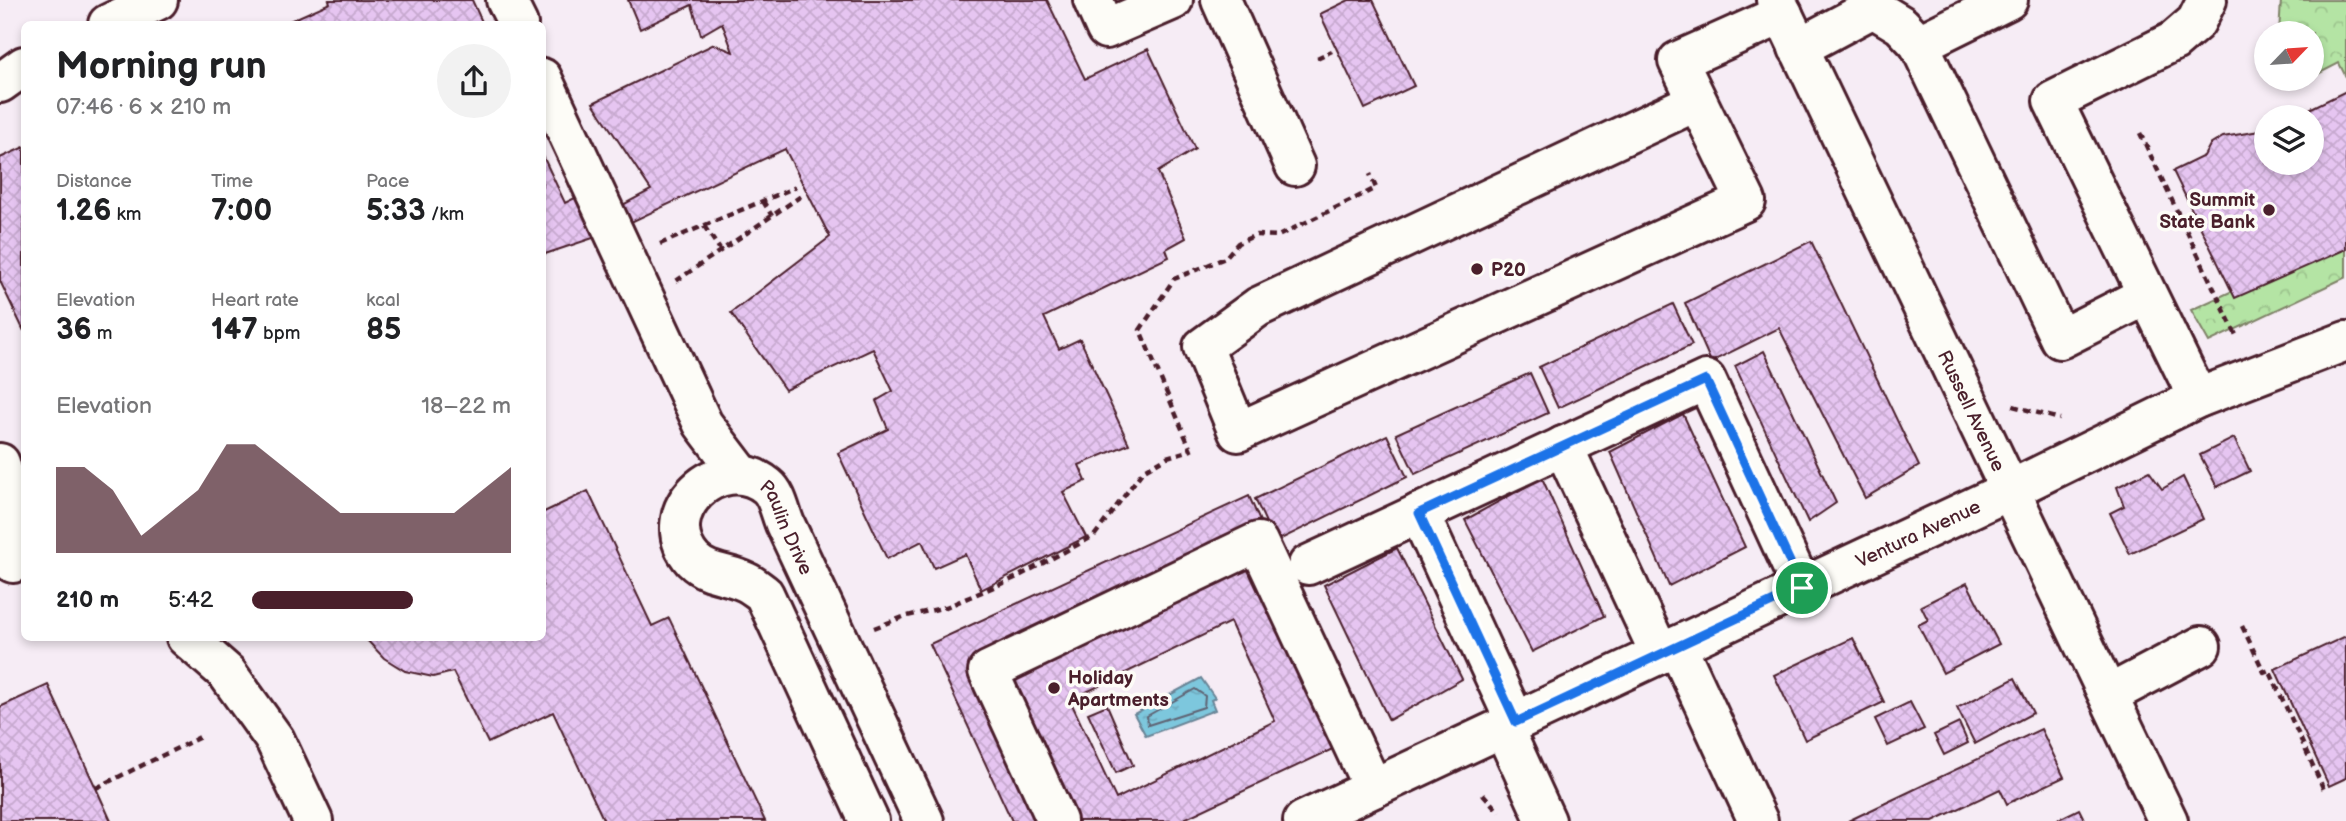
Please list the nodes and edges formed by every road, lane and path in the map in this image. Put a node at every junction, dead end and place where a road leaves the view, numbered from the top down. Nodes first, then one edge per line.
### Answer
1 (158, 0) edge
2 (506, 0) edge
3 (1093, 0) edge
4 (1173, 0) edge
5 (1221, 0) edge
6 (2008, 0) edge
7 (2207, 0) edge
8 (1875, 4) edge
9 (114, 21) edge
10 (516, 21) edge
11 (1786, 21) edge
12 (1919, 44) junction
13 (1332, 51) dead end
14 (1317, 58) dead end
15 (21, 68) edge
16 (0, 83) edge
17 (546, 87) edge
18 (1697, 101) junction
19 (2140, 133) dead end
20 (1295, 166) dead end
21 (796, 187) dead end
22 (801, 196) dead end
23 (762, 201) junction
24 (772, 216) junction
25 (704, 226) junction
26 (721, 251) junction
27 (626, 258) junction
28 (2147, 295) junction
29 (646, 301) junction
30 (2236, 335) dead end
31 (2346, 341) edge
32 (2199, 398) junction
33 (2013, 406) dead end
34 (2060, 419) dead end
35 (1563, 446) junction
36 (0, 463) edge
37 (741, 474) junction
38 (2008, 491) junction
39 (1419, 513) junction
40 (1094, 536) dead end
41 (12, 564) edge
42 (1308, 565) dead end
43 (1802, 588) junction
44 (2242, 626) dead end
45 (872, 629) dead end
46 (191, 641) edge
47 (2201, 646) dead end
48 (1669, 650) junction
49 (2110, 694) junction
50 (1509, 724) junction
51 (200, 737) dead end
52 (96, 788) dead end
53 (1373, 788) junction
54 (2325, 792) dead end
55 (1483, 794) dead end
56 (313, 821) edge
57 (869, 821) edge
58 (924, 821) edge
59 (1057, 821) edge
60 (1303, 821) edge
61 (1503, 821) edge
62 (1546, 821) edge
63 (1758, 821) edge
64 (2168, 821) edge

1 - 9 street
2 - 10 street
3 - 4 street
5 - 20 street
6 - 12 street
7 - 28 street
8 - 11 street
8 - 12 street
11 - 18 street
11 - 38 street, Russell Avenue
12 - 28 street
13 - 14 path
15 - 16 street
17 - 27 street
18 - 18 street
19 - 30 path
21 - 23 path
22 - 24 path
23 - 24 path
23 - 25 path
24 - 26 path
25 - 26 path
25 - 27 path
26 - 29 path
27 - 29 street
28 - 32 street
29 - 37 street
31 - 32 street, Ventura Avenue
32 - 38 street, Ventura Avenue
33 - 34 path
35 - 39 street
35 - 43 street
35 - 48 street
36 - 41 street
37 - 57 street, Paulin Drive
37 - 58 street, Paulin Drive
38 - 43 street, Ventura Avenue
38 - 49 street, Russell Avenue
39 - 42 street
39 - 50 street
40 - 45 path
43 - 48 street, Ventura Avenue
44 - 54 path
46 - 56 street
47 - 49 street
48 - 50 street, Ventura Avenue
48 - 63 street
49 - 64 street, Russell Avenue
50 - 53 street, Ventura Avenue
50 - 62 street
51 - 52 path
53 - 59 street
53 - 60 street, Ventura Avenue
55 - 61 path

